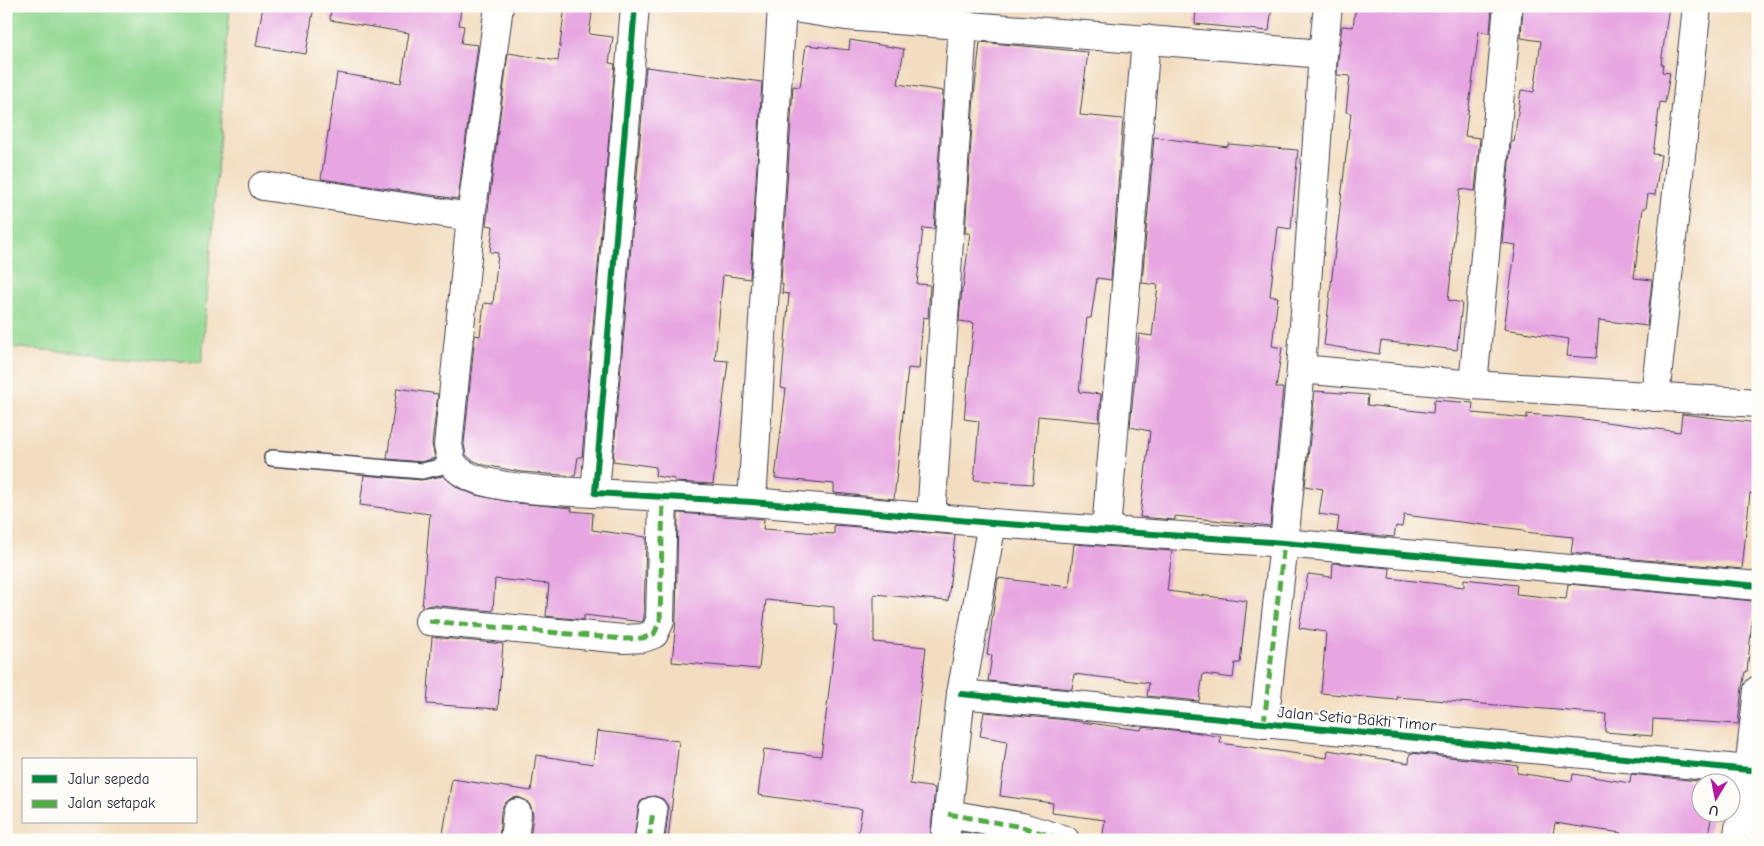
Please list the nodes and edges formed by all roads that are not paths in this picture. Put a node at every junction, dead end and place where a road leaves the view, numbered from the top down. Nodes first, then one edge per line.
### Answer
1 (499, 6) edge
2 (635, 6) edge
3 (782, 6) edge
4 (1328, 6) edge
5 (1508, 6) edge
6 (1696, 6) edge
7 (963, 25) junction
8 (1146, 39) junction
9 (1323, 54) junction
10 (263, 186) dead end
11 (471, 217) junction
12 (1301, 369) junction
13 (1472, 385) junction
14 (1655, 397) junction
15 (1758, 403) edge
16 (272, 458) dead end
17 (453, 464) junction
18 (595, 493) junction
19 (663, 498) junction
20 (752, 502) junction
21 (931, 518) junction
22 (992, 523) junction
23 (1106, 531) junction
24 (1284, 542) junction
25 (1758, 586) edge
26 (429, 620) dead end
27 (1758, 690) edge
28 (961, 694) junction
29 (1264, 724) junction
30 (1754, 770) edge
31 (653, 811) dead end
32 (946, 827) edge
33 (649, 840) edge
34 (1065, 840) edge
35 (1737, 840) edge

1 - 11 street
2 - 18 street
3 - 7 street
3 - 20 street
4 - 9 street
5 - 13 street
6 - 14 street
7 - 8 street
7 - 21 street
8 - 9 street
8 - 23 street
9 - 12 street
10 - 11 street
11 - 17 street
12 - 13 street
12 - 24 street
13 - 14 street
14 - 15 street
16 - 17 lane
17 - 18 street
18 - 19 street
19 - 20 street
19 - 26 street
20 - 21 street
21 - 22 street
22 - 23 street
22 - 28 street
23 - 24 street
24 - 25 street
24 - 29 street
27 - 30 street
28 - 29 street, Jalan Setia Bakti Timor
28 - 32 street
29 - 30 street, Jalan Setia Bakti Timor
30 - 35 street
31 - 33 street
32 - 34 street

